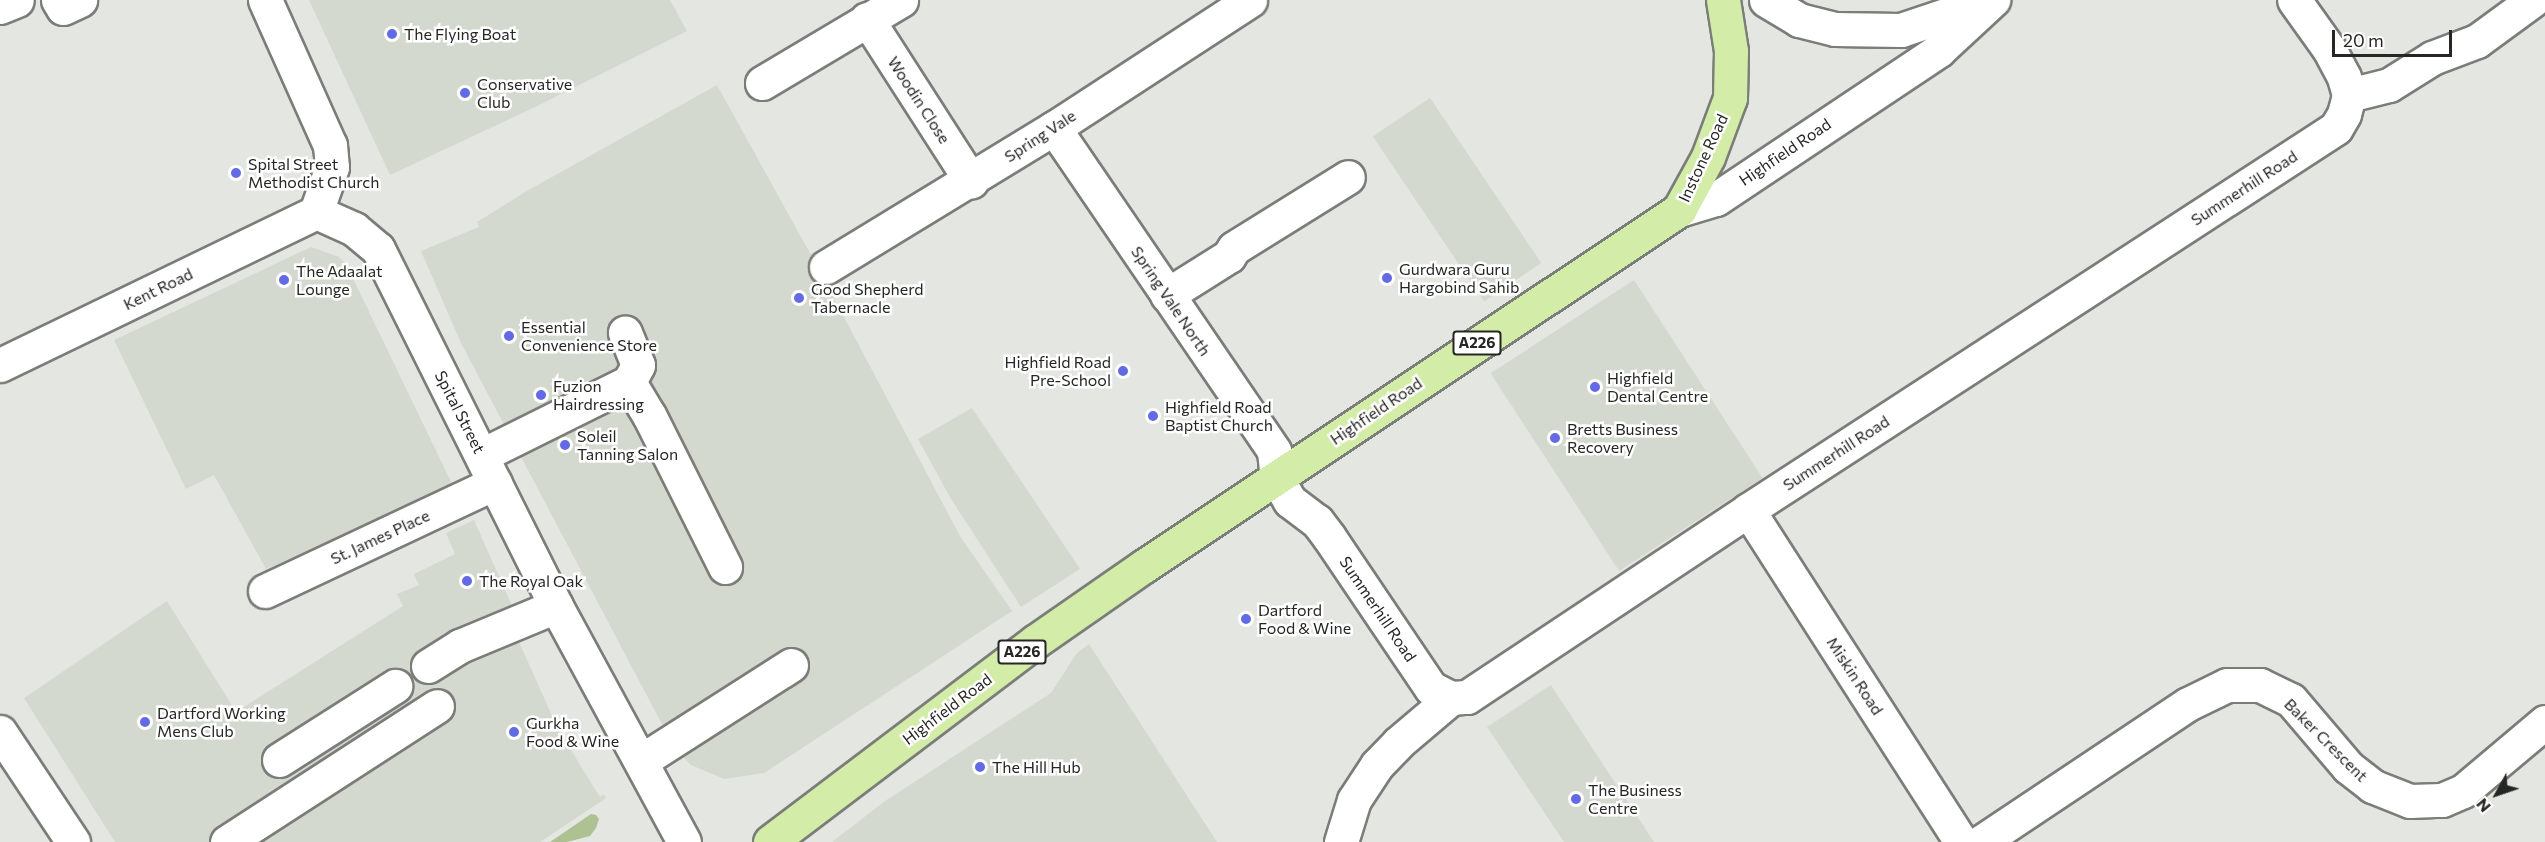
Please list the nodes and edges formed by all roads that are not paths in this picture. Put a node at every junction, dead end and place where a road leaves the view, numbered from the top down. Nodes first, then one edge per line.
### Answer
1 (17, 0) edge
2 (58, 0) edge
3 (80, 0) edge
4 (265, 0) edge
5 (901, 0) edge
6 (1250, 0) edge
7 (1723, 0) edge
8 (1766, 0) edge
9 (1991, 0) edge
10 (2294, 0) edge
11 (2533, 0) edge
12 (0, 8) edge
13 (867, 20) junction
14 (762, 83) dead end
15 (2349, 94) junction
16 (1054, 128) junction
17 (1348, 177) dead end
18 (971, 181) junction
19 (1679, 210) junction
20 (316, 212) junction
21 (826, 267) dead end
22 (1167, 295) junction
23 (625, 333) dead end
24 (0, 365) edge
25 (629, 382) junction
26 (488, 469) junction
27 (1277, 478) junction
28 (1748, 510) junction
29 (725, 567) dead end
30 (265, 591) dead end
31 (556, 606) junction
32 (790, 665) dead end
33 (428, 666) dead end
34 (395, 686) dead end
35 (1451, 698) junction
36 (437, 706) dead end
37 (2545, 722) edge
38 (0, 732) edge
39 (279, 759) dead end
40 (641, 761) junction
41 (774, 841) edge
42 (73, 842) edge
43 (226, 842) edge
44 (684, 842) edge
45 (1341, 842) edge
46 (1961, 842) edge
47 (1981, 842) edge

1 - 12 street
2 - 3 street
4 - 20 street
5 - 13 street
6 - 16 street, Spring Vale
7 - 19 main road, Instone Road / A226
8 - 9 street
9 - 19 street, Highfield Road
10 - 15 street
11 - 15 street
13 - 14 street
13 - 18 street, Woodin Close
15 - 28 street, Summerhill Road
16 - 18 street, Spring Vale
16 - 22 street, Spring Vale North
17 - 22 street
18 - 21 street, Spring Vale
19 - 27 main road, Highfield Road / A226
20 - 24 street, Kent Road
20 - 26 street, Spital Street
22 - 27 street, Spring Vale North
23 - 25 street
25 - 26 street, St. James Place
25 - 29 street
26 - 30 street, St. James Place
26 - 31 street, Spital Street
27 - 35 street, Summerhill Road
27 - 41 main road, Highfield Road / A226
28 - 35 street, Summerhill Road
28 - 46 street, Miskin Road
31 - 33 street
31 - 40 street, Spital Street
32 - 40 street
34 - 39 street
35 - 45 street
36 - 43 street
37 - 47 street, Baker Crescent
38 - 42 street
40 - 44 street, Spital Street

